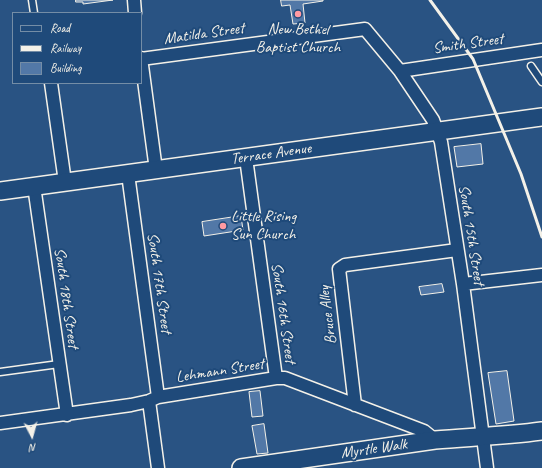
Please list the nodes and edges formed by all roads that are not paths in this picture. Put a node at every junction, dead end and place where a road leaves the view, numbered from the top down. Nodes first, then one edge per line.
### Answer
1 (32, 0) edge
2 (134, 0) edge
3 (34, 12) edge
4 (135, 12) edge
5 (365, 28) joint
6 (542, 50) edge
7 (142, 58) edge
8 (142, 65) edge
9 (531, 66) dead end
10 (400, 71) junction
11 (542, 82) edge
12 (51, 84) edge
13 (542, 117) edge
14 (437, 131) junction
15 (246, 158) junction
16 (156, 170) junction
17 (128, 174) junction
18 (65, 182) junction
19 (34, 186) junction
20 (0, 191) edge
21 (457, 250) junction
22 (542, 275) edge
23 (463, 284) junction
24 (59, 364) junction
25 (0, 372) edge
26 (276, 378) junction
27 (153, 399) junction
28 (355, 405) junction
29 (67, 415) junction
30 (0, 423) edge
31 (542, 431) edge
32 (483, 437) junction
33 (435, 440) junction
34 (308, 463) edge
35 (158, 468) edge
36 (241, 468) edge
37 (487, 468) edge

1 - 3 lane
2 - 4 street
5 - 7 street, Matilda Street
5 - 10 street, South 15th Street
6 - 10 street, Smith Street
8 - 16 street
9 - 11 lane
10 - 14 street, South 15th Street
12 - 18 street
13 - 14 street, Terrace Avenue
14 - 15 street, Terrace Avenue
14 - 21 street, South 15th Street
15 - 16 street, Terrace Avenue
15 - 26 street, South 16th Street
16 - 17 street, Terrace Avenue
17 - 18 street, Terrace Avenue
17 - 27 street, South 17th Street
18 - 19 street, Terrace Avenue
19 - 20 street, Terrace Avenue
19 - 24 street, South 18th Street
21 - 23 street, South 15th Street
21 - 28 street, Bruce Alley
22 - 23 street
23 - 32 street, South 15th Street
24 - 25 lane
24 - 29 street, South 18th Street
26 - 27 street, Lehmann Street
26 - 28 street, Lehmann Street
27 - 29 street, Lehmann Street
27 - 35 street, South 17th Street
28 - 33 street, Lehmann Street
29 - 30 street, Lehmann Street
31 - 32 street, Myrtle Walk
32 - 33 street, Myrtle Walk
32 - 37 street, South 15th Street
33 - 34 street, Myrtle Walk
34 - 36 street, Myrtle Walk

